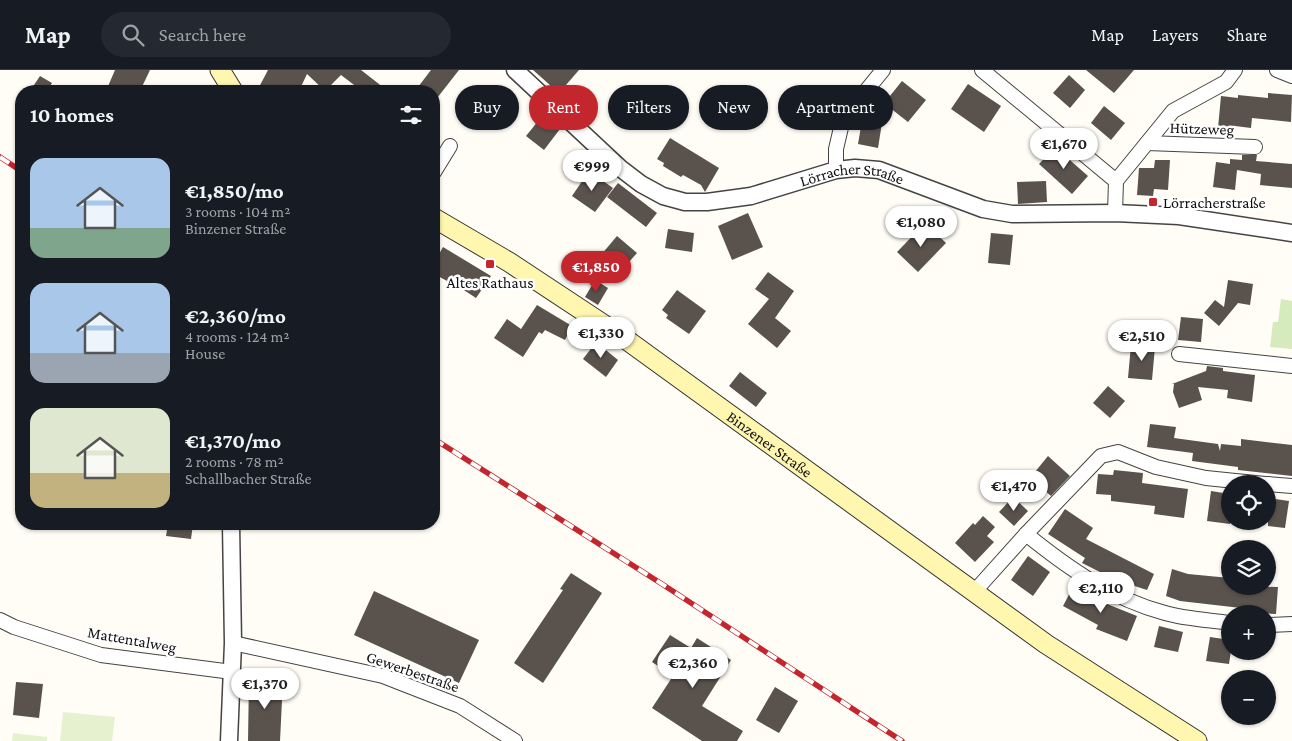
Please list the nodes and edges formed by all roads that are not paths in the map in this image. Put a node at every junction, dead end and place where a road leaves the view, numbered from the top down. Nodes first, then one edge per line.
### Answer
1 (220, 70) edge
2 (515, 70) edge
3 (883, 70) edge
4 (982, 70) edge
5 (1235, 70) edge
6 (1277, 70) edge
7 (1292, 76) edge
8 (229, 85) edge
9 (1147, 143) junction
10 (450, 146) dead end
11 (1254, 147) dead end
12 (440, 162) edge
13 (836, 170) junction
14 (1116, 181) junction
15 (1115, 213) junction
16 (440, 222) edge
17 (1292, 233) edge
18 (1179, 354) dead end
19 (1292, 366) edge
20 (1221, 480) edge
21 (1276, 485) edge
22 (1292, 486) edge
23 (231, 530) edge
24 (1026, 534) junction
25 (974, 592) junction
26 (0, 620) edge
27 (1221, 622) edge
28 (1292, 624) edge
29 (1276, 625) edge
30 (233, 643) junction
31 (232, 672) junction
32 (228, 741) edge
33 (515, 741) edge
34 (1197, 741) edge

1 - 8 main road
2 - 13 street, Lörracher Straße
3 - 13 street
4 - 14 street
5 - 9 street, Hützeweg
6 - 7 street
9 - 11 street, Hützeweg
9 - 14 street, Hützeweg
10 - 12 street
13 - 15 street, Lörracher Straße
14 - 15 street
15 - 17 street, Lörracher Straße
16 - 25 main road, Binzener Straße
18 - 19 street
20 - 24 street
21 - 22 street
23 - 30 street
24 - 25 street
24 - 27 street
25 - 34 main road, Binzener Straße
26 - 31 street, Mattentalweg
28 - 29 street
30 - 31 street
30 - 33 street, Gewerbestraße
31 - 32 street

